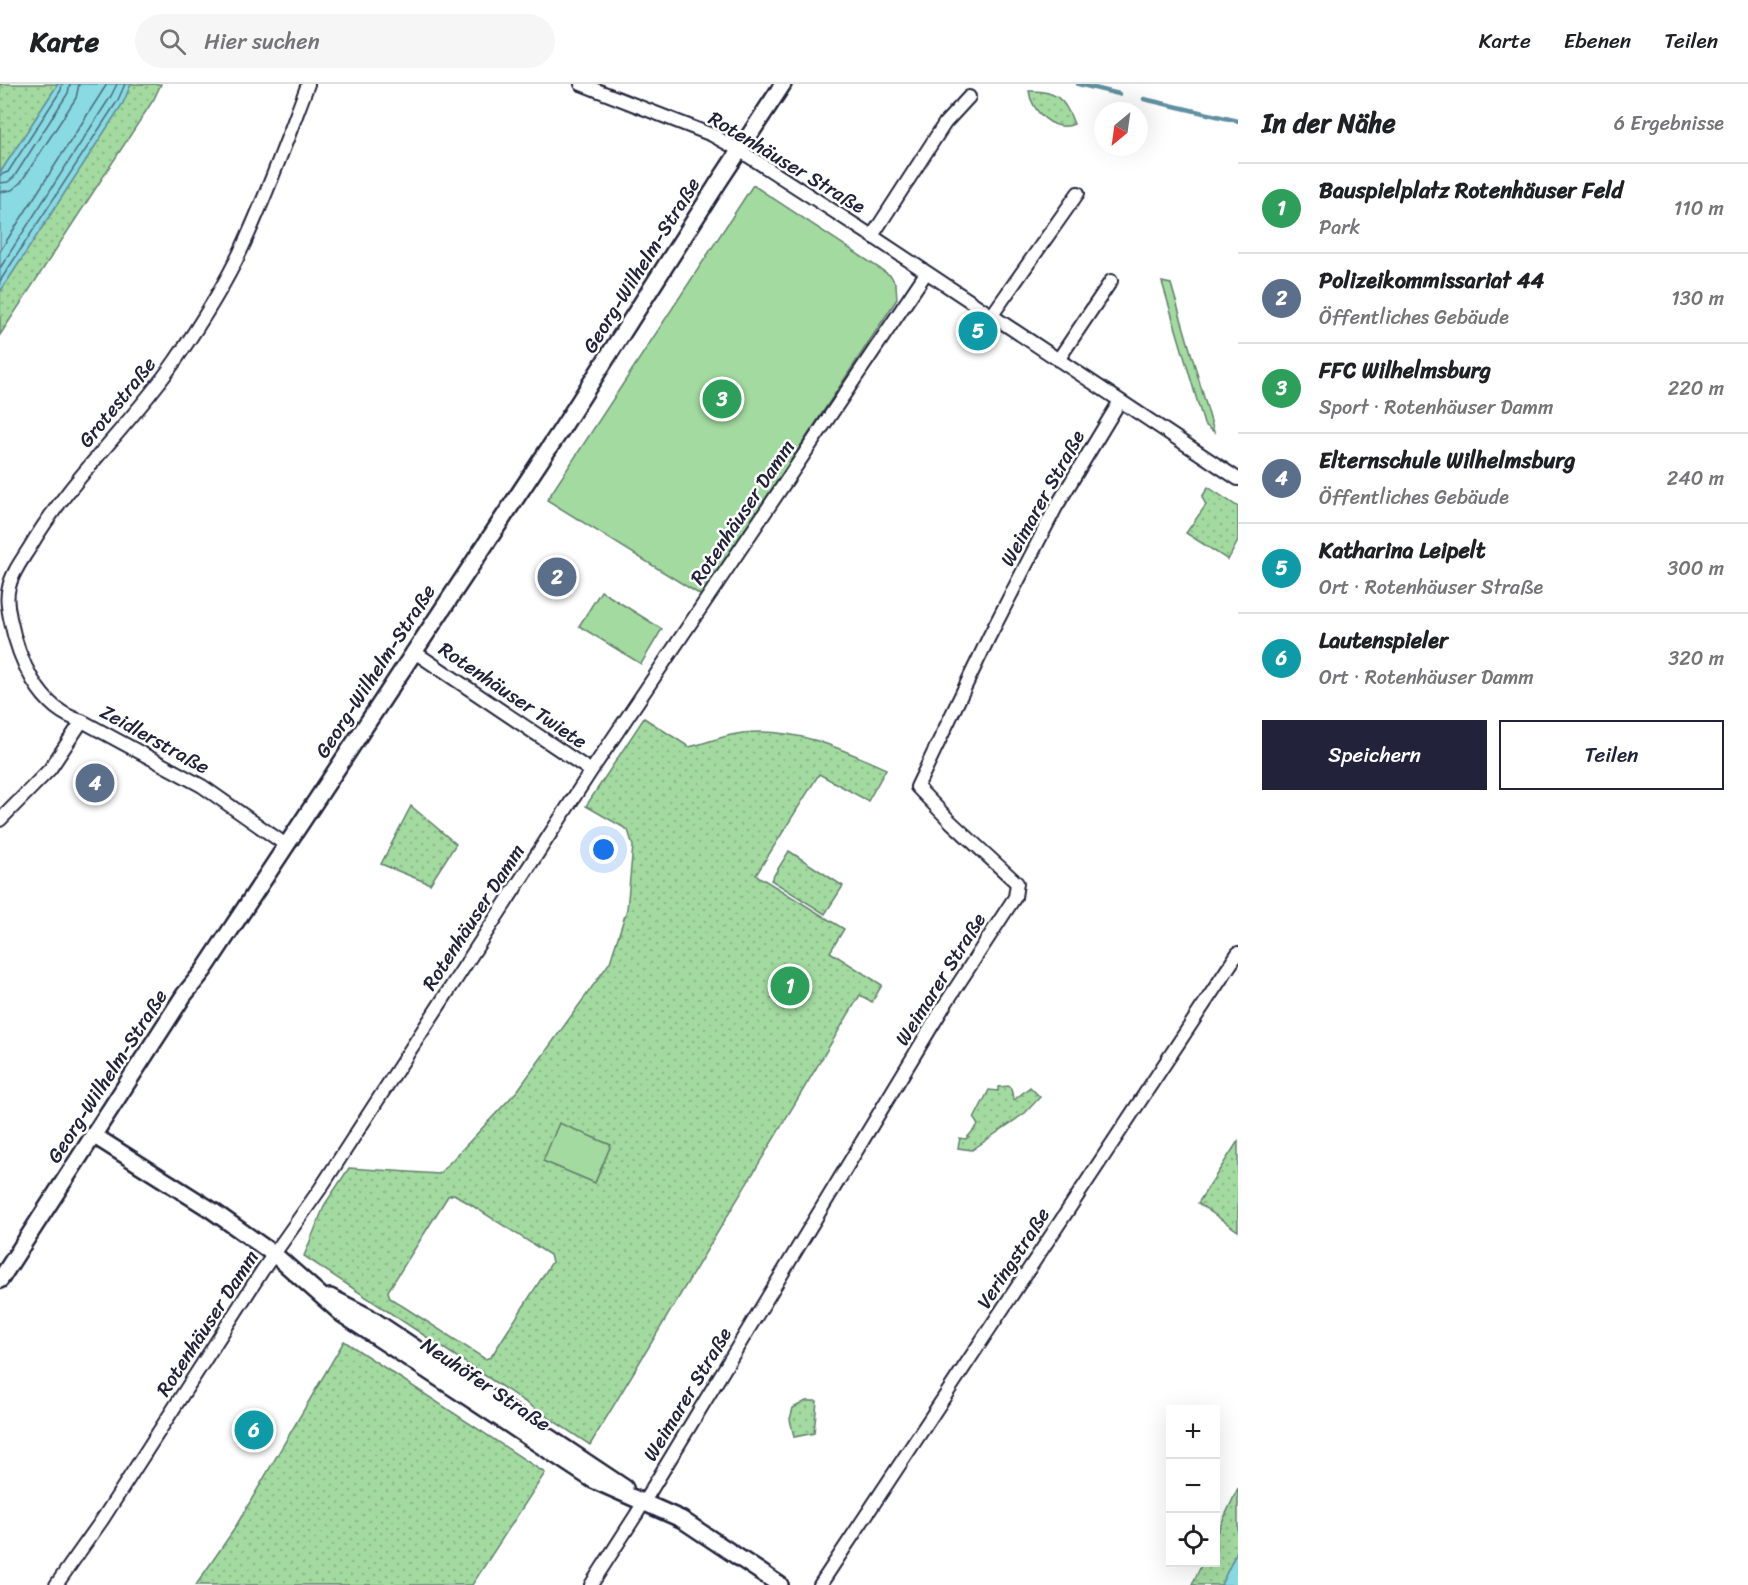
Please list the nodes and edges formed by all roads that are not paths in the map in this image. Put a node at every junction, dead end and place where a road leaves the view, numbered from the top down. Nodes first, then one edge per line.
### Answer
1 (308, 84) edge
2 (581, 84) edge
3 (783, 84) edge
4 (969, 97) dead end
5 (739, 150) junction
6 (1078, 193) dead end
7 (872, 236) junction
8 (926, 273) junction
9 (1111, 282) dead end
10 (992, 315) junction
11 (1058, 360) junction
12 (1120, 401) junction
13 (1238, 479) edge
14 (413, 651) junction
15 (82, 721) junction
16 (591, 771) junction
17 (0, 820) edge
18 (286, 845) junction
19 (1238, 953) edge
20 (93, 1135) junction
21 (275, 1256) junction
22 (0, 1280) edge
23 (644, 1502) junction
24 (56, 1585) edge
25 (591, 1585) edge
26 (780, 1585) edge
27 (820, 1585) edge

1 - 15 street, Grotestraße
2 - 5 street, Rotenhäuser Straße
3 - 5 street, Georg-Wilhelm-Straße
4 - 7 street, Rotenhäuser Straße
5 - 7 street, Rotenhäuser Straße
5 - 14 street, Georg-Wilhelm-Straße
6 - 10 street
7 - 8 street, Rotenhäuser Straße
8 - 10 street, Rotenhäuser Straße
8 - 16 street, Rotenhäuser Damm
9 - 11 street
10 - 11 street, Rotenhäuser Straße
11 - 12 street, Rotenhäuser Straße
12 - 13 street, Rotenhäuser Straße
12 - 23 street, Weimarer Straße
14 - 16 street, Rotenhäuser Twiete
14 - 18 street, Georg-Wilhelm-Straße
15 - 17 street, Zeidlerstraße
15 - 18 street, Zeidlerstraße
16 - 21 street, Rotenhäuser Damm
18 - 20 street, Georg-Wilhelm-Straße
19 - 27 street, Veringstraße
20 - 21 street, Neuhöfer Straße
20 - 22 street, Georg-Wilhelm-Straße
21 - 23 street, Neuhöfer Straße
21 - 24 street, Rotenhäuser Damm
23 - 25 street, Weimarer Straße
23 - 26 street, Neuhöfer Straße

